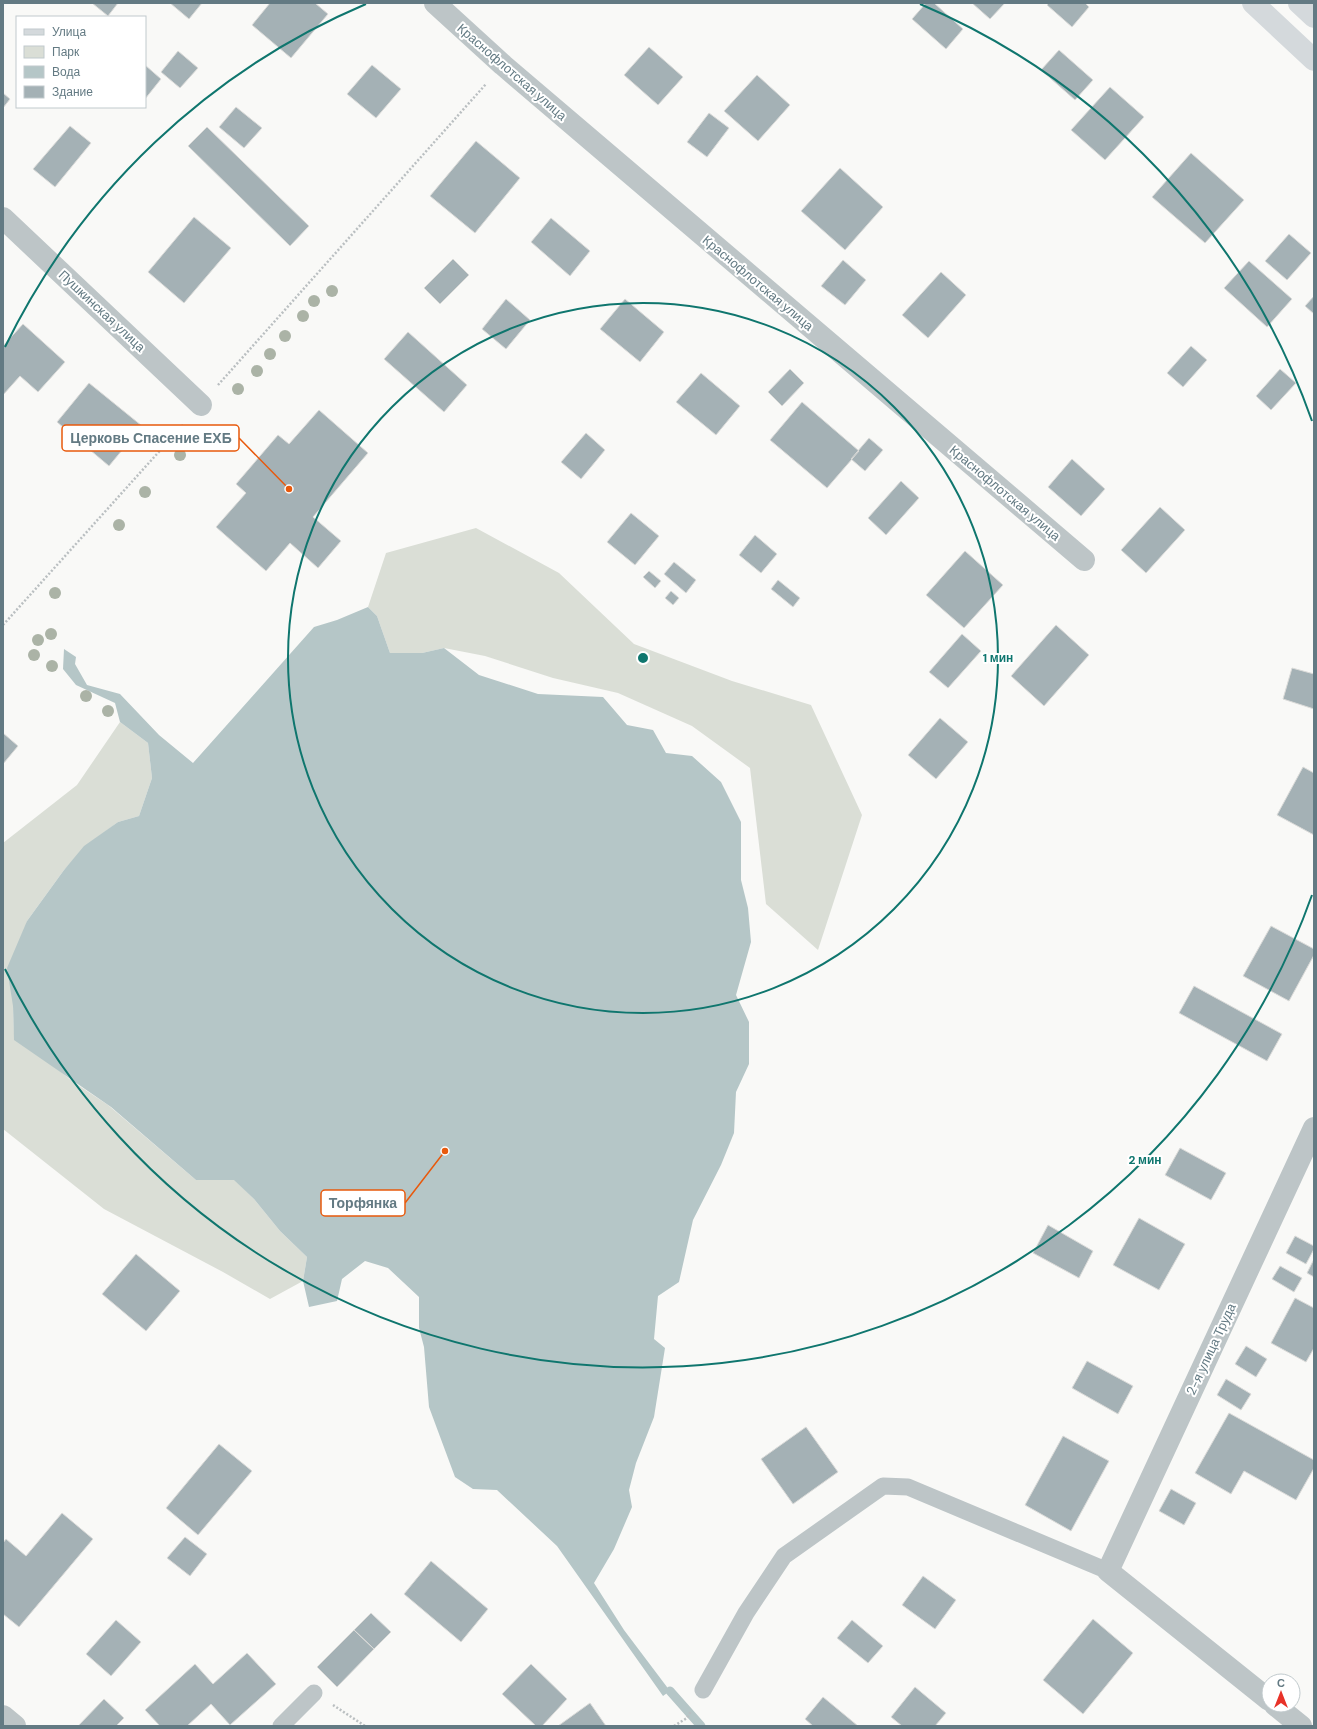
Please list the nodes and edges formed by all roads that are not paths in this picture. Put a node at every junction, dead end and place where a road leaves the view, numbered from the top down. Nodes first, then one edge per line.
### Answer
1 (435, 3) edge
2 (1253, 3) edge
3 (1299, 3) edge
4 (1314, 17) edge
5 (1314, 60) edge
6 (3, 218) edge
7 (201, 405) road end
8 (1084, 560) dead end
9 (1314, 1128) edge
10 (1108, 1571) junction
11 (703, 1690) dead end
12 (314, 1693) road end
13 (1261, 1694) edge
14 (1285, 1713) edge
15 (3, 1716) edge
16 (15, 1726) edge
17 (281, 1726) edge
18 (1301, 1726) edge

1 - 8 street, Краснофлотская улица
2 - 5 main road
3 - 4 main road
6 - 7 street, Пушкинская улица
9 - 10 street, 2-я улица Труда
10 - 11 lane
10 - 13 street
12 - 17 lane
14 - 18 street
15 - 16 street

